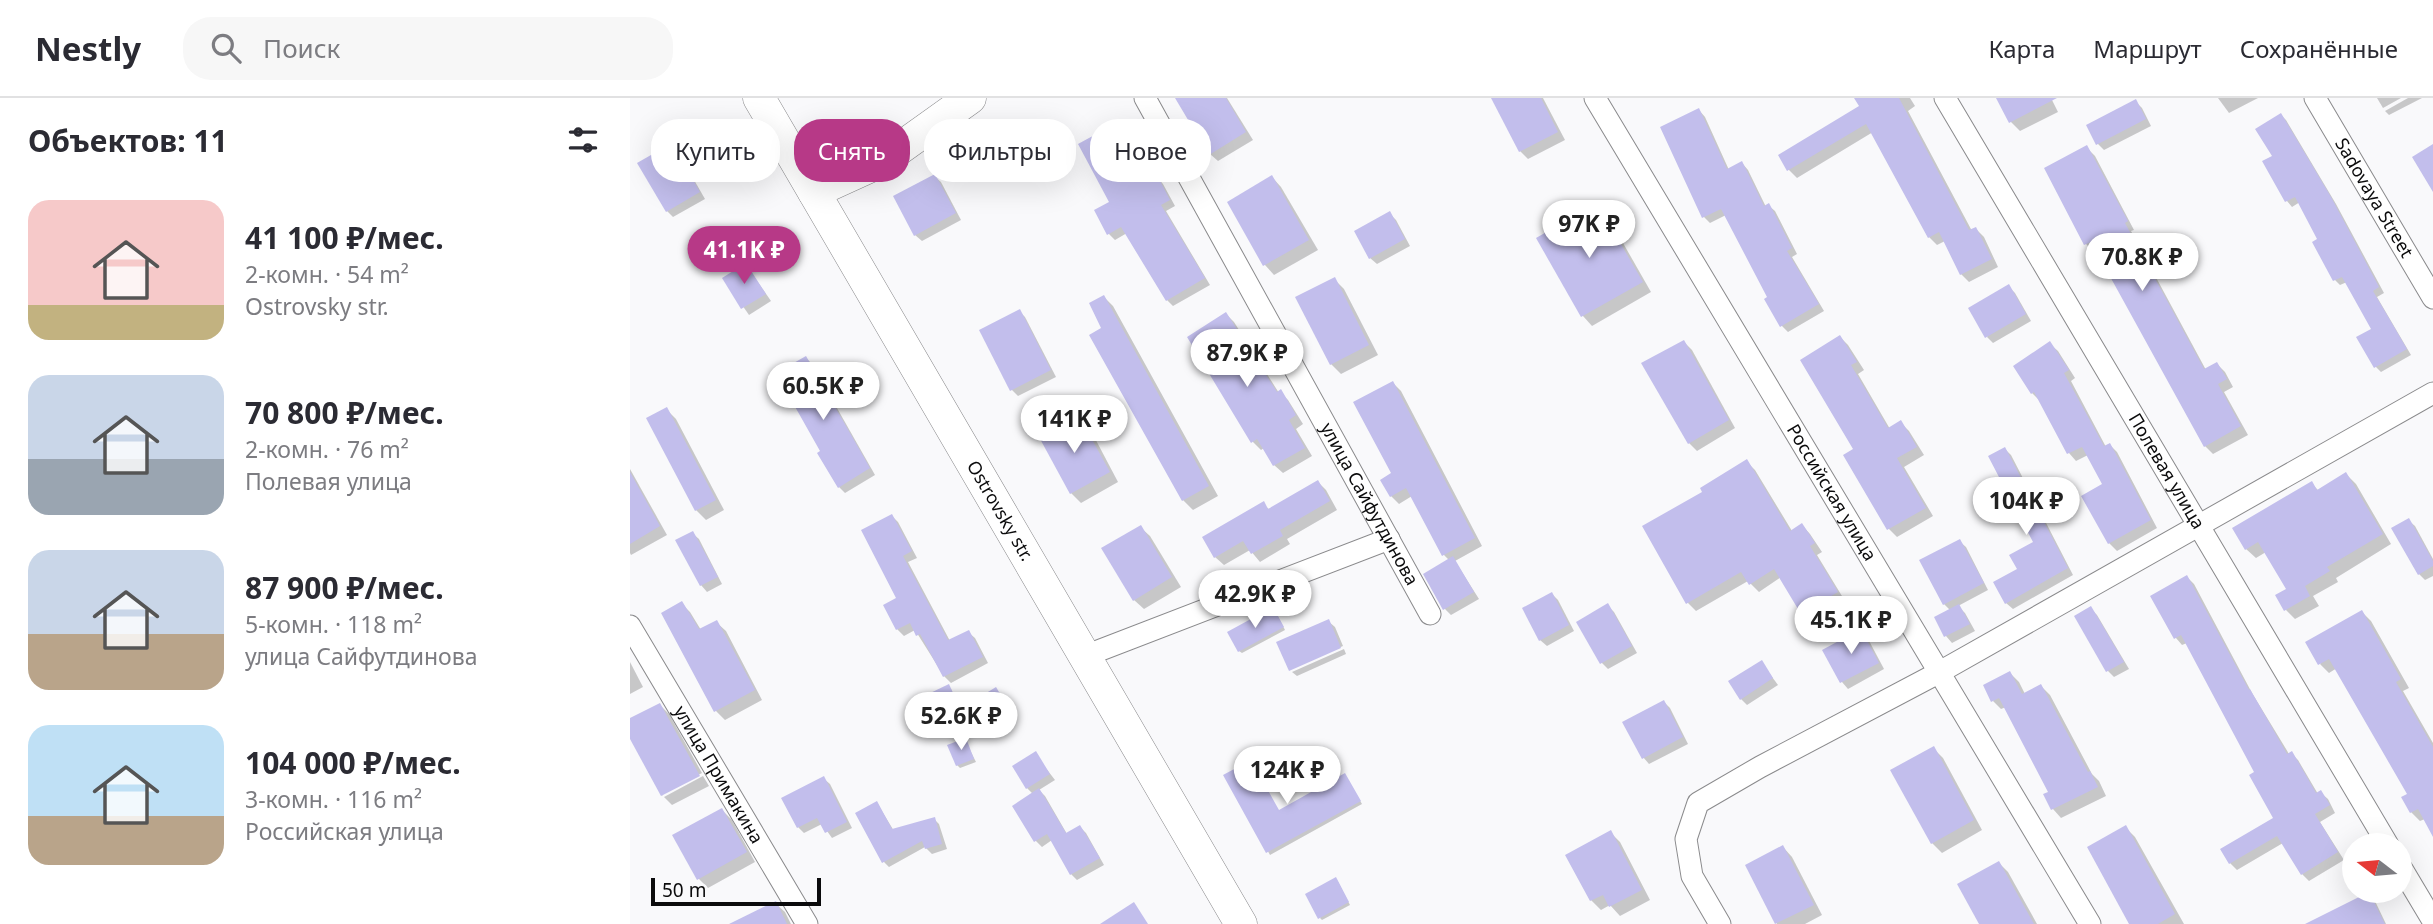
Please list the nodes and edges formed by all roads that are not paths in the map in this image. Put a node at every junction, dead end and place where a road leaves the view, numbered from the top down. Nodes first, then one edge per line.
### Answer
1 (759, 98) edge
2 (970, 98) edge
3 (1145, 98) edge
4 (1595, 98) edge
5 (1945, 98) edge
6 (2315, 98) edge
7 (814, 192) junction
8 (2433, 298) edge
9 (2433, 393) edge
10 (2199, 527) junction
11 (1389, 540) junction
12 (1430, 614) dead end
13 (630, 626) edge
14 (1085, 656) junction
15 (1938, 673) junction
16 (2381, 833) edge
17 (2412, 886) edge
18 (2433, 921) edge
19 (807, 924) edge
20 (1241, 924) edge
21 (1720, 924) edge
22 (2090, 924) edge

1 - 7 main road, Ostrovsky str.
2 - 7 main road
3 - 11 street, улица Сайфутдинова
4 - 15 street, Российская улица
5 - 10 street, Полевая улица
6 - 8 street, Sadovaya Street
7 - 14 main road, Ostrovsky str.
9 - 10 street
10 - 15 street
10 - 16 street, Полевая улица
11 - 12 street, улица Сайфутдинова
11 - 14 street
13 - 19 street, улица Примакина
14 - 20 main road, Ostrovsky str.
15 - 21 street
15 - 22 street, Российская улица
17 - 18 street

